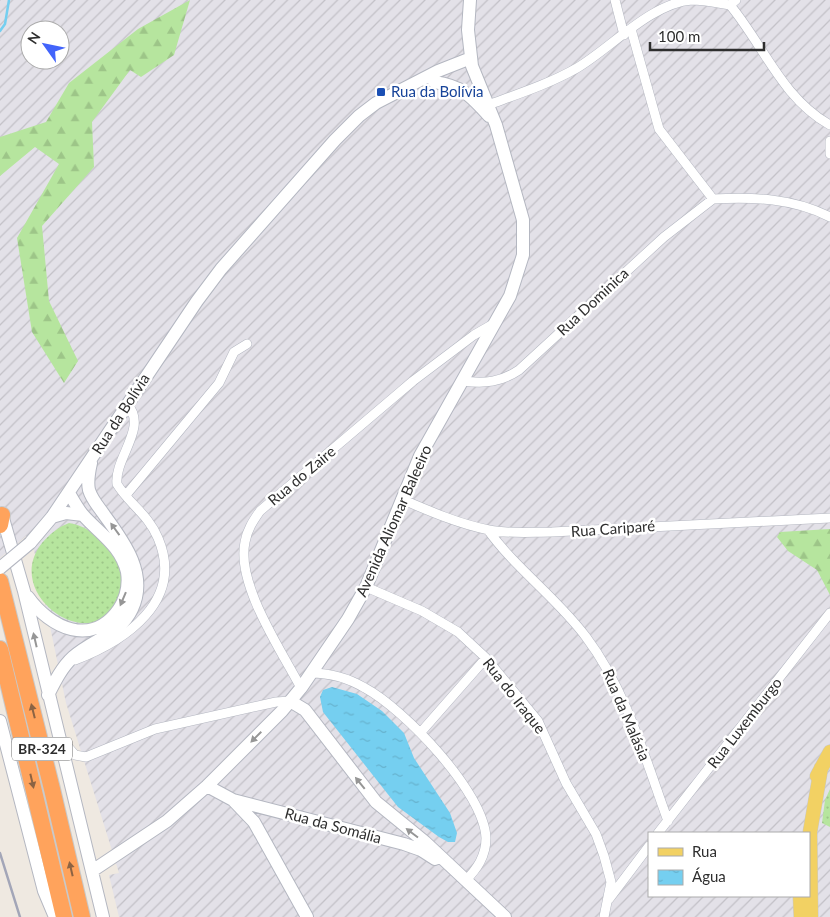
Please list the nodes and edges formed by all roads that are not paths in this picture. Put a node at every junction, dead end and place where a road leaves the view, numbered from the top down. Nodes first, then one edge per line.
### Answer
1 (470, 0) edge
2 (615, 0) edge
3 (733, 2) edge
4 (468, 30) junction
5 (628, 32) junction
6 (472, 62) junction
7 (436, 77) junction
8 (488, 105) junction
9 (496, 125) junction
10 (830, 125) edge
11 (830, 141) edge
12 (830, 154) edge
13 (713, 199) junction
14 (830, 217) edge
15 (497, 322) junction
16 (247, 344) dead end
17 (463, 381) junction
18 (127, 404) junction
19 (96, 452) junction
20 (70, 492) junction
21 (126, 495) junction
22 (92, 497) junction
23 (401, 498) junction
24 (83, 515) junction
25 (1, 516) edge
26 (52, 517) junction
27 (830, 518) edge
28 (488, 530) junction
29 (0, 568) edge
30 (0, 581) edge
31 (366, 587) junction
32 (24, 591) junction
33 (830, 613) edge
34 (0, 649) edge
35 (486, 658) junction
36 (67, 662) junction
37 (310, 674) junction
38 (301, 688) junction
39 (48, 694) junction
40 (290, 702) junction
41 (0, 721) edge
42 (421, 732) junction
43 (60, 738) junction
44 (830, 752) edge
45 (821, 768) junction
46 (207, 786) junction
47 (233, 800) junction
48 (265, 808) junction
49 (394, 819) junction
50 (668, 821) junction
51 (254, 822) junction
52 (659, 832) edge
53 (801, 832) edge
54 (382, 839) junction
55 (648, 847) edge
56 (92, 871) junction
57 (455, 871) junction
58 (465, 881) junction
59 (800, 897) edge
60 (608, 901) junction
61 (55, 917) edge
62 (64, 917) edge
63 (82, 917) edge
64 (103, 917) edge
65 (306, 917) edge
66 (505, 917) edge
67 (604, 917) edge
68 (801, 917) edge
69 (811, 917) edge

1 - 4 main road, Avenida Aliomar Baleeiro
2 - 5 street
3 - 5 street
3 - 10 street
4 - 6 main road, Avenida Aliomar Baleeiro
4 - 7 main road
5 - 8 street
5 - 13 street
6 - 7 main road, Rua da Bolívia
6 - 8 main road, Avenida Aliomar Baleeiro
7 - 9 main road
7 - 18 main road, Rua da Bolívia
8 - 9 main road, Avenida Aliomar Baleeiro
9 - 15 main road, Avenida Aliomar Baleeiro
11 - 12 street
13 - 14 street
13 - 17 street, Rua Dominica
15 - 17 main road, Avenida Aliomar Baleeiro
15 - 38 street, Rua do Zaire
16 - 21 street
17 - 23 main road, Avenida Aliomar Baleeiro
18 - 19 main road, Rua da Bolívia
18 - 21 street
19 - 20 main road, Rua da Bolívia
19 - 22 main road
20 - 22 main road
20 - 24 main road
20 - 26 main road, Rua da Bolívia
21 - 36 street
36 -> 22 main road
23 - 28 street, Rua Cariparé
23 - 31 main road, Avenida Aliomar Baleeiro
24 - 26 main road
24 -> 32 main road
25 - 32 main road
26 - 29 main road, Rua da Bolívia, bridge
27 - 28 street, Rua Cariparé
28 - 50 street, Rua da Malásia
63 -> 30 highway, BR-324
31 - 35 street, Rua do Iraque
31 - 37 main road, Avenida Aliomar Baleeiro
39 -> 32 main road
33 - 50 street, Rua Luxemburgo
34 -> 62 highway, BR-324
35 - 42 street
35 - 60 street, Rua do Iraque
36 - 39 main road
37 - 38 main road, Avenida Aliomar Baleeiro
37 - 42 street
38 - 40 main road, Avenida Aliomar Baleeiro
39 - 43 main road
40 - 43 street
40 -> 46 main road, Avenida Aliomar Baleeiro
49 -> 40 main road
41 - 61 main road
42 - 58 street
43 - 56 main road
44 - 45 main road
45 - 53 main road
45 - 69 main road
46 - 47 main road, Rua da Somália
46 - 56 main road, Avenida Aliomar Baleeiro
47 - 48 main road, Rua da Somália
47 - 51 main road
48 - 51 main road
48 - 54 main road, Rua da Somália
49 - 54 main road
57 -> 49 main road
50 - 52 street, Rua Luxemburgo
51 - 65 main road
54 - 57 main road, Rua da Somália
55 - 60 street
56 - 64 main road
57 - 58 main road
58 - 66 main road
59 - 68 main road
60 - 67 street, Rua do Iraque

